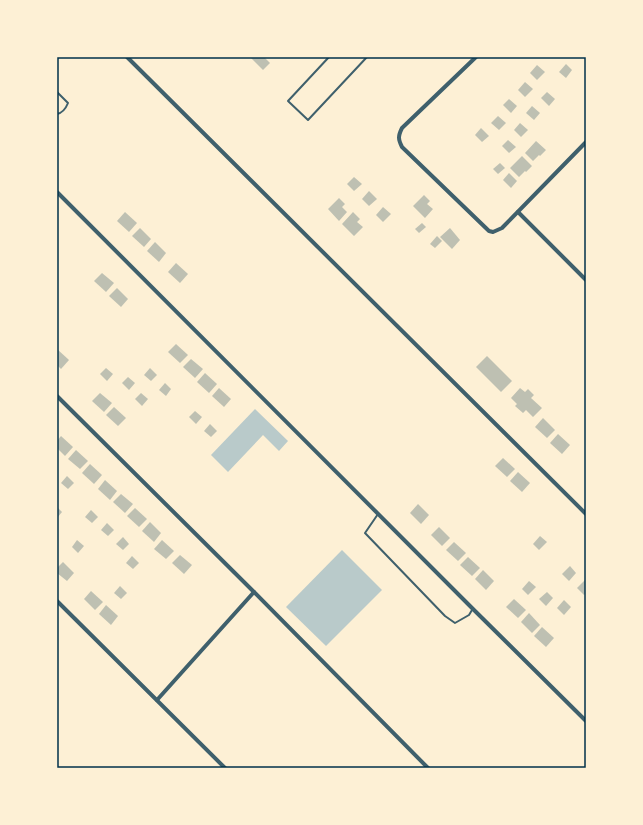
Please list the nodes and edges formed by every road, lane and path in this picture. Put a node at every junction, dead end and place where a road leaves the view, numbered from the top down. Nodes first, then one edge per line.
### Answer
1 (127, 57) edge
2 (330, 57) edge
3 (367, 57) edge
4 (476, 57) edge
5 (57, 92) edge
6 (57, 114) edge
7 (586, 142) edge
8 (57, 192) edge
9 (518, 212) junction
10 (586, 280) edge
11 (57, 396) edge
12 (378, 514) junction
13 (586, 514) edge
14 (254, 592) junction
15 (57, 601) edge
16 (473, 609) junction
17 (157, 700) junction
18 (586, 721) edge
19 (225, 768) edge
20 (428, 768) edge

1 - 13 street
2 - 3 lane
4 - 9 street
5 - 6 lane
7 - 9 street
8 - 12 street
9 - 10 street
11 - 14 street
12 - 16 street
12 - 16 lane
14 - 17 street
14 - 20 street
15 - 17 street
16 - 18 street
17 - 19 street

